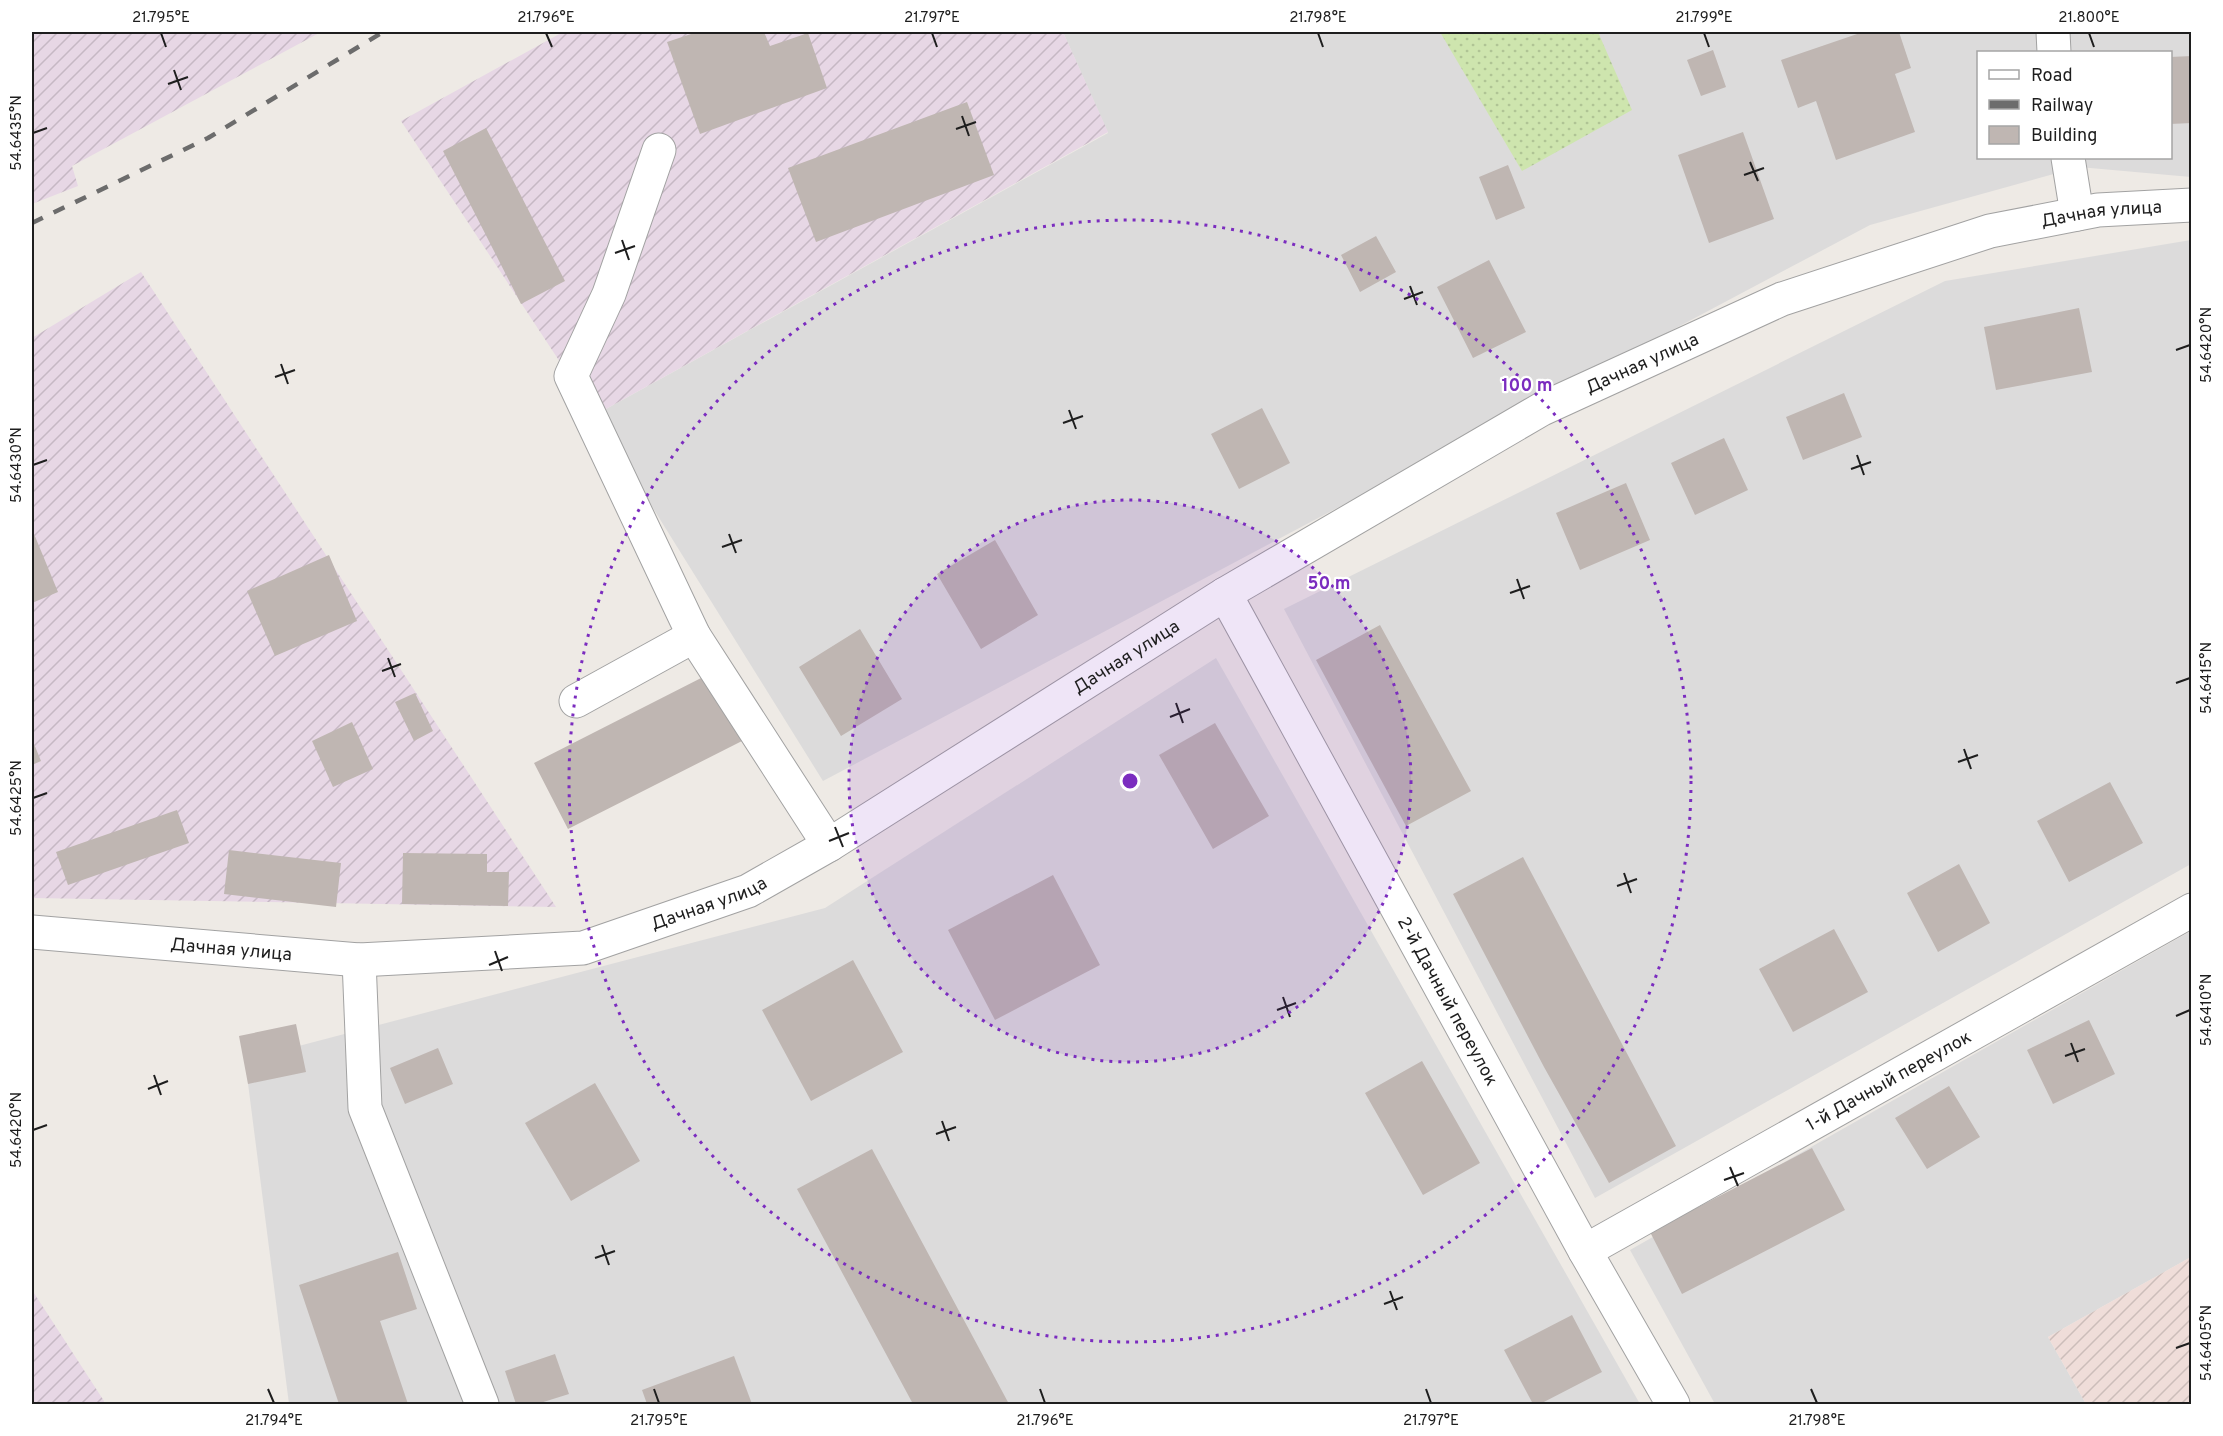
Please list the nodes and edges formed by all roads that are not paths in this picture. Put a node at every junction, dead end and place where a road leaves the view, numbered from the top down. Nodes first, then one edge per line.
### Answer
1 (2053, 32) edge
2 (2054, 51) edge
3 (659, 150) dead end
4 (2068, 159) edge
5 (2192, 205) edge
6 (2077, 214) junction
7 (1225, 594) junction
8 (694, 636) junction
9 (576, 701) dead end
10 (829, 845) junction
11 (2192, 910) edge
12 (32, 932) edge
13 (359, 960) junction
14 (1585, 1251) junction
15 (482, 1404) edge
16 (1673, 1404) edge

1 - 2 street
3 - 8 street
4 - 6 street
5 - 6 street, Дачная улица
6 - 7 street, Дачная улица
7 - 10 street, Дачная улица
7 - 14 street, 2-й Дачный переулок
8 - 9 street
8 - 10 street
10 - 13 street, Дачная улица
11 - 14 street, 1-й Дачный переулок
12 - 13 street, Дачная улица
13 - 15 street
14 - 16 street, 2-й Дачный переулок

